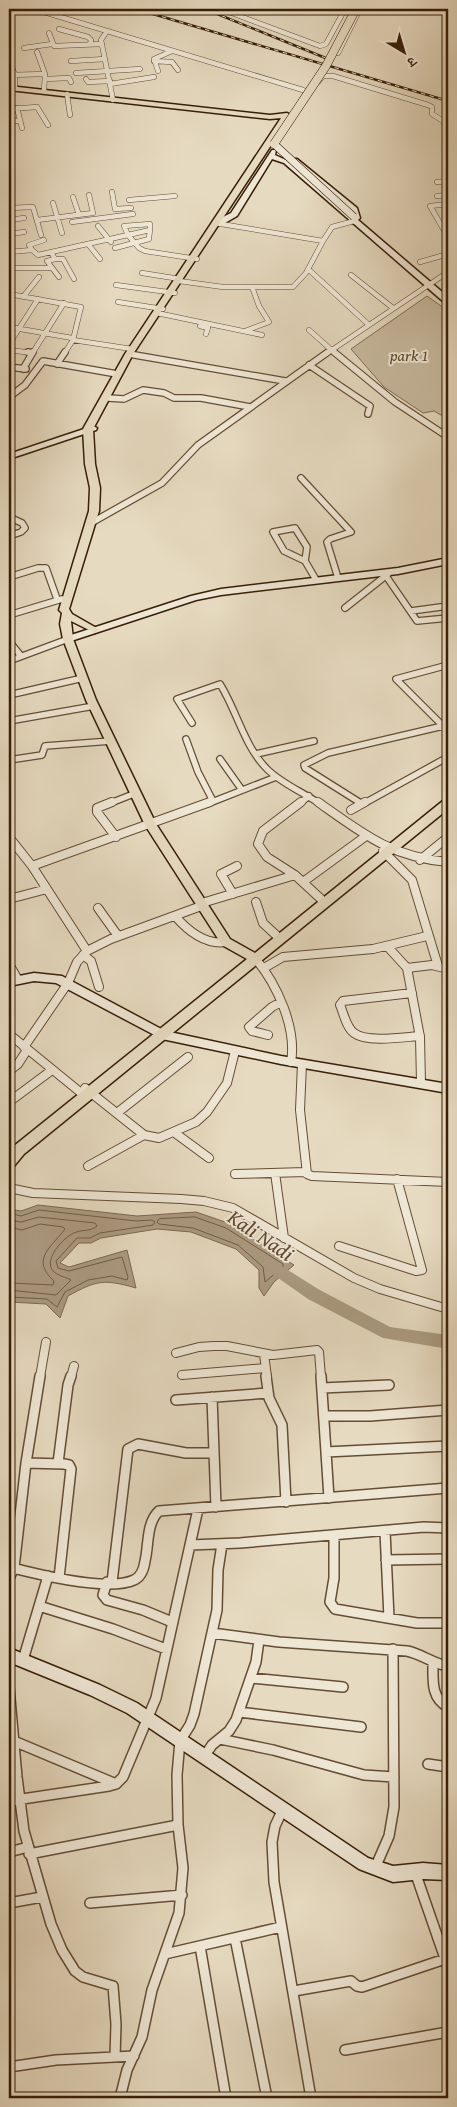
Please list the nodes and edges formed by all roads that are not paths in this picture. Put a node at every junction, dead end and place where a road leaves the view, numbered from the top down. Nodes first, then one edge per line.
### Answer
1 (34, 9) edge
2 (221, 9) edge
3 (264, 9) edge
4 (345, 9) edge
5 (349, 9) edge
6 (356, 9) edge
7 (360, 9) edge
8 (273, 11) dead end
9 (59, 29) dead end
10 (107, 31) junction
11 (49, 33) dead end
12 (52, 44) junction
13 (90, 44) junction
14 (102, 44) junction
15 (24, 48) dead end
16 (172, 51) junction
17 (37, 52) dead end
18 (338, 53) dead end
19 (105, 59) junction
20 (9, 60) edge
21 (71, 61) dead end
22 (154, 61) junction
23 (140, 69) dead end
24 (108, 70) junction
25 (178, 70) dead end
26 (158, 71) dead end
27 (76, 73) dead end
28 (9, 75) edge
29 (15, 75) junction
30 (45, 77) junction
31 (154, 77) dead end
32 (86, 79) dead end
33 (71, 82) dead end
34 (110, 83) junction
35 (11, 88) edge
36 (303, 90) junction
37 (44, 92) junction
38 (67, 94) junction
39 (113, 100) junction
40 (11, 102) edge
41 (13, 108) edge
42 (70, 115) dead end
43 (287, 115) junction
44 (9, 121) edge
45 (20, 121) junction
46 (48, 125) dead end
47 (22, 128) dead end
48 (446, 128) dead end
49 (276, 144) junction
50 (271, 156) junction
51 (448, 181) edge
52 (436, 182) dead end
53 (112, 192) dead end
54 (89, 195) dead end
55 (448, 195) edge
56 (175, 196) dead end
57 (437, 196) dead end
58 (73, 197) dead end
59 (53, 203) dead end
60 (448, 205) edge
61 (9, 208) edge
62 (131, 208) junction
63 (133, 214) junction
64 (79, 215) junction
65 (24, 218) dead end
66 (56, 219) junction
67 (355, 219) junction
68 (9, 220) edge
69 (38, 220) junction
70 (72, 222) dead end
71 (219, 223) junction
72 (138, 224) junction
73 (98, 226) dead end
74 (150, 230) junction
75 (24, 232) dead end
76 (62, 233) dead end
77 (9, 234) edge
78 (128, 235) junction
79 (448, 238) edge
80 (109, 240) junction
81 (323, 241) junction
82 (135, 243) junction
83 (88, 244) junction
84 (32, 250) junction
85 (9, 252) edge
86 (51, 252) junction
87 (448, 254) edge
88 (55, 259) junction
89 (195, 259) junction
90 (100, 260) dead end
91 (420, 262) dead end
92 (9, 268) edge
93 (52, 268) junction
94 (308, 269) junction
95 (448, 272) edge
96 (142, 274) dead end
97 (351, 275) dead end
98 (39, 276) dead end
99 (59, 277) dead end
100 (74, 278) dead end
101 (181, 280) junction
102 (430, 283) junction
103 (116, 285) dead end
104 (252, 287) junction
105 (172, 292) junction
106 (9, 294) edge
107 (24, 295) junction
108 (448, 296) edge
109 (38, 299) junction
110 (448, 301) edge
111 (118, 302) dead end
112 (64, 303) junction
113 (393, 308) junction
114 (158, 314) junction
115 (368, 324) junction
116 (9, 327) edge
117 (19, 329) junction
118 (309, 330) dead end
119 (244, 331) junction
120 (44, 333) junction
121 (206, 334) dead end
122 (262, 335) dead end
123 (72, 339) junction
124 (9, 340) edge
125 (9, 350) edge
126 (331, 350) junction
127 (132, 352) junction
128 (32, 354) junction
129 (57, 364) junction
130 (309, 365) junction
131 (9, 367) edge
132 (23, 368) junction
133 (36, 370) junction
134 (117, 374) junction
135 (286, 381) junction
136 (9, 397) edge
137 (108, 398) junction
138 (250, 407) junction
139 (368, 414) dead end
140 (91, 429) junction
141 (448, 437) edge
142 (9, 457) edge
143 (302, 478) dead end
144 (9, 517) edge
145 (94, 522) junction
146 (9, 536) edge
147 (448, 560) edge
148 (305, 561) junction
149 (388, 574) junction
150 (9, 577) edge
151 (338, 577) junction
152 (315, 578) junction
153 (62, 599) junction
154 (448, 606) edge
155 (345, 608) dead end
156 (410, 611) junction
157 (66, 613) junction
158 (9, 615) edge
159 (448, 618) edge
160 (97, 630) junction
161 (68, 639) junction
162 (9, 641) edge
163 (21, 656) junction
164 (9, 661) edge
165 (448, 665) edge
166 (83, 678) junction
167 (9, 695) edge
168 (94, 706) junction
169 (9, 720) edge
170 (192, 723) dead end
171 (446, 729) edge
172 (186, 739) dead end
173 (111, 741) junction
174 (314, 741) dead end
175 (256, 754) junction
176 (448, 757) edge
177 (220, 759) dead end
178 (9, 760) edge
179 (276, 777) junction
180 (242, 790) junction
181 (136, 793) junction
182 (309, 796) junction
183 (448, 797) edge
184 (213, 801) junction
185 (360, 802) dead end
186 (448, 803) edge
187 (351, 810) dead end
188 (151, 825) junction
189 (366, 836) junction
190 (9, 837) edge
191 (116, 837) junction
192 (448, 837) edge
193 (386, 850) junction
194 (420, 860) junction
195 (448, 862) edge
196 (32, 866) junction
197 (237, 866) dead end
198 (295, 875) junction
199 (303, 882) junction
200 (47, 888) junction
201 (232, 894) junction
202 (9, 898) edge
203 (321, 899) junction
204 (256, 902) dead end
205 (203, 904) junction
206 (98, 908) dead end
207 (175, 916) junction
208 (276, 935) junction
209 (118, 936) junction
210 (427, 936) junction
211 (226, 942) junction
212 (387, 946) junction
213 (85, 953) junction
214 (252, 957) junction
215 (9, 964) edge
216 (438, 966) junction
217 (264, 968) junction
218 (407, 968) junction
219 (448, 969) edge
220 (13, 981) edge
221 (68, 983) junction
222 (99, 987) dead end
223 (412, 992) junction
224 (281, 1002) junction
225 (9, 1034) edge
226 (159, 1034) junction
227 (268, 1035) dead end
228 (420, 1036) junction
229 (26, 1049) junction
230 (235, 1051) junction
231 (188, 1057) dead end
232 (297, 1063) junction
233 (52, 1070) junction
234 (9, 1071) edge
235 (421, 1083) junction
236 (448, 1089) edge
237 (85, 1091) junction
238 (9, 1102) edge
239 (117, 1113) junction
240 (175, 1133) junction
241 (144, 1136) junction
242 (9, 1151) edge
243 (209, 1158) dead end
244 (9, 1162) edge
245 (88, 1166) dead end
246 (305, 1172) junction
247 (275, 1173) junction
248 (235, 1174) dead end
249 (397, 1179) junction
250 (448, 1182) edge
251 (9, 1188) edge
252 (284, 1238) junction
253 (339, 1246) dead end
254 (448, 1310) edge
255 (46, 1342) dead end
256 (176, 1353) dead end
257 (264, 1354) junction
258 (74, 1366) dead end
259 (265, 1368) junction
260 (182, 1376) dead end
261 (390, 1385) dead end
262 (322, 1388) junction
263 (268, 1393) junction
264 (212, 1397) junction
265 (176, 1400) dead end
266 (448, 1410) edge
267 (324, 1416) junction
268 (448, 1446) edge
269 (326, 1452) junction
270 (214, 1453) junction
271 (26, 1463) junction
272 (58, 1463) junction
273 (448, 1488) edge
274 (329, 1498) junction
275 (286, 1502) junction
276 (216, 1508) junction
277 (198, 1509) junction
278 (448, 1528) edge
279 (385, 1531) junction
280 (334, 1535) junction
281 (222, 1544) junction
282 (190, 1545) junction
283 (448, 1559) edge
284 (386, 1560) junction
285 (11, 1568) edge
286 (48, 1576) junction
287 (9, 1578) edge
288 (59, 1578) junction
289 (110, 1582) junction
290 (39, 1606) junction
291 (389, 1618) junction
292 (172, 1622) junction
293 (448, 1623) edge
294 (212, 1633) junction
295 (260, 1640) junction
296 (166, 1649) junction
297 (393, 1649) junction
298 (16, 1658) edge
299 (433, 1664) junction
300 (448, 1666) edge
301 (251, 1678) junction
302 (9, 1687) edge
303 (343, 1687) dead end
304 (448, 1707) edge
305 (239, 1712) junction
306 (148, 1719) junction
307 (361, 1727) dead end
308 (220, 1739) junction
309 (12, 1740) edge
310 (180, 1741) junction
311 (204, 1757) junction
312 (428, 1764) dead end
313 (448, 1767) edge
314 (394, 1777) junction
315 (116, 1784) junction
316 (14, 1801) edge
317 (283, 1809) junction
318 (178, 1825) junction
319 (29, 1851) junction
320 (9, 1852) edge
321 (375, 1868) junction
322 (415, 1872) junction
323 (448, 1873) edge
324 (182, 1895) junction
325 (42, 1896) junction
326 (9, 1903) edge
327 (90, 1903) dead end
328 (281, 1927) junction
329 (235, 1938) junction
330 (200, 1946) junction
331 (165, 1954) junction
332 (447, 1963) edge
333 (294, 1991) junction
334 (448, 2032) edge
335 (345, 2050) dead end
336 (134, 2056) junction
337 (115, 2057) junction
338 (9, 2067) edge
339 (120, 2098) edge
340 (226, 2098) edge
341 (267, 2098) edge
342 (311, 2098) edge

1 - 10 street
2 - 4 street
3 - 8 street
5 - 36 main road
6 - 49 main road, bridge
7 - 18 street
9 - 13 street
10 - 14 street
10 - 16 street
11 - 12 street
12 - 13 street
12 - 15 street
13 - 14 street
14 - 19 street
16 - 22 street
16 - 36 street
17 - 30 street
19 - 21 street
19 - 24 street
20 - 29 street
22 - 25 street
22 - 26 street
23 - 24 street
24 - 27 street
24 - 34 street
28 - 29 street
29 - 30 street
29 - 35 street
30 - 33 street
30 - 37 street
31 - 34 street
32 - 34 street
34 - 39 street
35 - 37 main road
35 - 40 street
36 - 43 main road
37 - 38 main road
38 - 39 main road
38 - 42 street
39 - 43 main road
40 - 41 street
41 - 45 street
41 - 46 street
43 - 71 main road
44 - 45 street
45 - 47 street
48 - 49 street
49 - 50 street
49 - 67 street, bridge
49 - 71 main road
50 - 67 street
50 - 71 street
51 - 52 street
53 - 62 street
54 - 64 street
55 - 57 street
56 - 62 street
58 - 64 street
59 - 66 street
60 - 79 street
61 - 69 street
62 - 63 street
63 - 70 street
63 - 72 street
64 - 66 street
65 - 68 street
66 - 69 street
66 - 76 street
67 - 81 street
67 - 102 street
69 - 84 street
71 - 81 street
71 - 89 main road
72 - 74 street
72 - 78 street
73 - 80 street
74 - 78 street
74 - 82 street
75 - 77 street
78 - 80 street
78 - 82 street
80 - 82 street
80 - 83 street
81 - 94 street
82 - 89 street
83 - 86 street
83 - 90 street
84 - 85 street
84 - 86 street
86 - 88 street
87 - 91 street
88 - 93 street
88 - 100 street
89 - 101 main road
92 - 93 street
93 - 99 street
94 - 104 street
94 - 115 street
95 - 102 street
96 - 101 street
97 - 113 street
98 - 107 street
101 - 104 street
101 - 105 main road
102 - 108 street
102 - 110 street
102 - 113 street
103 - 105 street
104 - 119 street
105 - 114 main road
106 - 107 street
107 - 109 street
109 - 112 street
109 - 117 street
111 - 114 street
112 - 120 street
112 - 123 street
113 - 115 street
114 - 119 street
114 - 121 street
114 - 127 main road
115 - 126 street
116 - 117 street
117 - 120 street
117 - 124 street
118 - 126 street
119 - 122 street
120 - 123 street
120 - 128 street
123 - 127 street
123 - 129 street
125 - 128 street
126 - 130 street
126 - 141 street
127 - 134 main road
127 - 135 street
127 - 137 main road
128 - 132 street
129 - 133 street
129 - 134 street
130 - 135 street
130 - 139 street
131 - 132 street
132 - 133 street
133 - 136 street
134 - 140 main road
135 - 138 street
137 - 138 street
137 - 140 main road
138 - 145 street
140 - 142 street
140 - 145 main road
143 - 151 street
144 - 146 street
145 - 153 main road
145 - 157 main road
147 - 149 street
147 - 151 street
148 - 148 street
148 - 152 street
149 - 151 street
149 - 155 street
149 - 156 street
150 - 153 street
151 - 152 street
151 - 160 street
152 - 160 street
153 - 157 main road
153 - 158 street
154 - 156 street
156 - 159 street
157 - 160 main road
157 - 161 main road
160 - 161 street
161 - 163 street
161 - 166 main road
162 - 163 street
163 - 164 street
165 - 171 street
166 - 167 street
166 - 168 main road
168 - 169 street
168 - 173 main road
170 - 175 street
171 - 185 street
172 - 184 street
173 - 178 street
173 - 181 main road
174 - 175 street
175 - 179 street
176 - 187 street
177 - 180 street
179 - 180 street
179 - 182 street
180 - 184 street
181 - 188 main road
181 - 191 street
182 - 189 street
182 - 198 street
183 - 193 main road
184 - 188 street
186 - 193 main road
188 - 191 street
188 - 205 main road
189 - 193 street
189 - 199 street
190 - 196 street
191 - 196 street
192 - 194 street
193 - 194 street
193 - 203 main road
193 - 210 street
193 - 214 main road
194 - 195 street
196 - 200 street
197 - 201 street
198 - 199 street
198 - 201 street
199 - 203 street
200 - 202 street
200 - 213 street
201 - 205 street
203 - 208 main road
204 - 208 street
205 - 207 street
205 - 211 main road
206 - 209 street
207 - 209 street
207 - 211 street
208 - 214 main road
209 - 213 street
210 - 212 street
210 - 216 street
211 - 214 main road
212 - 217 street
212 - 218 street
213 - 221 street
213 - 222 street
214 - 217 street
214 - 226 main road
215 - 220 street
216 - 218 street
216 - 219 street
217 - 224 street
218 - 223 street
220 - 221 street
221 - 226 street
221 - 229 street
223 - 228 street
223 - 228 street
224 - 227 street
224 - 232 street
225 - 229 street
226 - 230 street
226 - 237 main road
228 - 235 street
229 - 233 street
229 - 234 street
230 - 232 street
230 - 240 street
231 - 239 street
232 - 235 street
232 - 246 street
233 - 237 street
233 - 238 street
235 - 236 street
237 - 239 street
237 - 242 main road
237 - 244 main road
239 - 241 street
240 - 241 street
240 - 243 street
241 - 245 street
246 - 247 street
246 - 249 street
247 - 248 street
247 - 252 street
249 - 250 street
249 - 253 street
251 - 252 street
252 - 254 street
255 - 271 street
256 - 257 street
257 - 259 street
257 - 262 street
258 - 272 street
259 - 260 street
259 - 263 street
261 - 262 street
262 - 267 street
263 - 264 street
263 - 275 street
264 - 265 street
264 - 270 street
266 - 267 street
267 - 269 street
268 - 269 street
269 - 274 street
270 - 276 street
270 - 289 street
271 - 272 street
271 - 285 street
272 - 288 street
273 - 274 street
274 - 275 street
275 - 276 street
276 - 277 street
277 - 282 street
277 - 289 street
278 - 279 street
279 - 280 street
279 - 284 street
280 - 281 street
280 - 291 street
281 - 282 street
281 - 294 street
282 - 292 street
283 - 284 street
284 - 291 street
285 - 286 street
285 - 287 street
286 - 288 street
286 - 290 street
288 - 289 street
289 - 292 street
290 - 296 street
290 - 298 street
291 - 293 street
292 - 296 street
294 - 295 street
294 - 310 street
295 - 297 street
295 - 301 street
296 - 306 street
297 - 299 street
297 - 314 street
298 - 306 street
299 - 300 street
299 - 304 street
301 - 303 street
301 - 305 street
302 - 309 street
305 - 307 street
305 - 308 street
306 - 310 street
306 - 315 street
308 - 311 street
308 - 314 street
309 - 315 street
309 - 316 street
310 - 311 street
310 - 318 street
311 - 317 street
312 - 313 street
314 - 321 street
315 - 316 street
316 - 319 street
317 - 321 street
317 - 328 street
318 - 319 street
318 - 324 street
319 - 320 street
319 - 325 street
321 - 322 street
322 - 323 street
322 - 332 street
324 - 327 street
324 - 331 street
325 - 326 street
325 - 337 street
328 - 329 street
328 - 333 street
329 - 330 street
329 - 341 street
330 - 331 street
330 - 340 street
331 - 336 street
332 - 333 street
333 - 342 street
334 - 335 street
336 - 337 street
336 - 339 street
337 - 338 street

